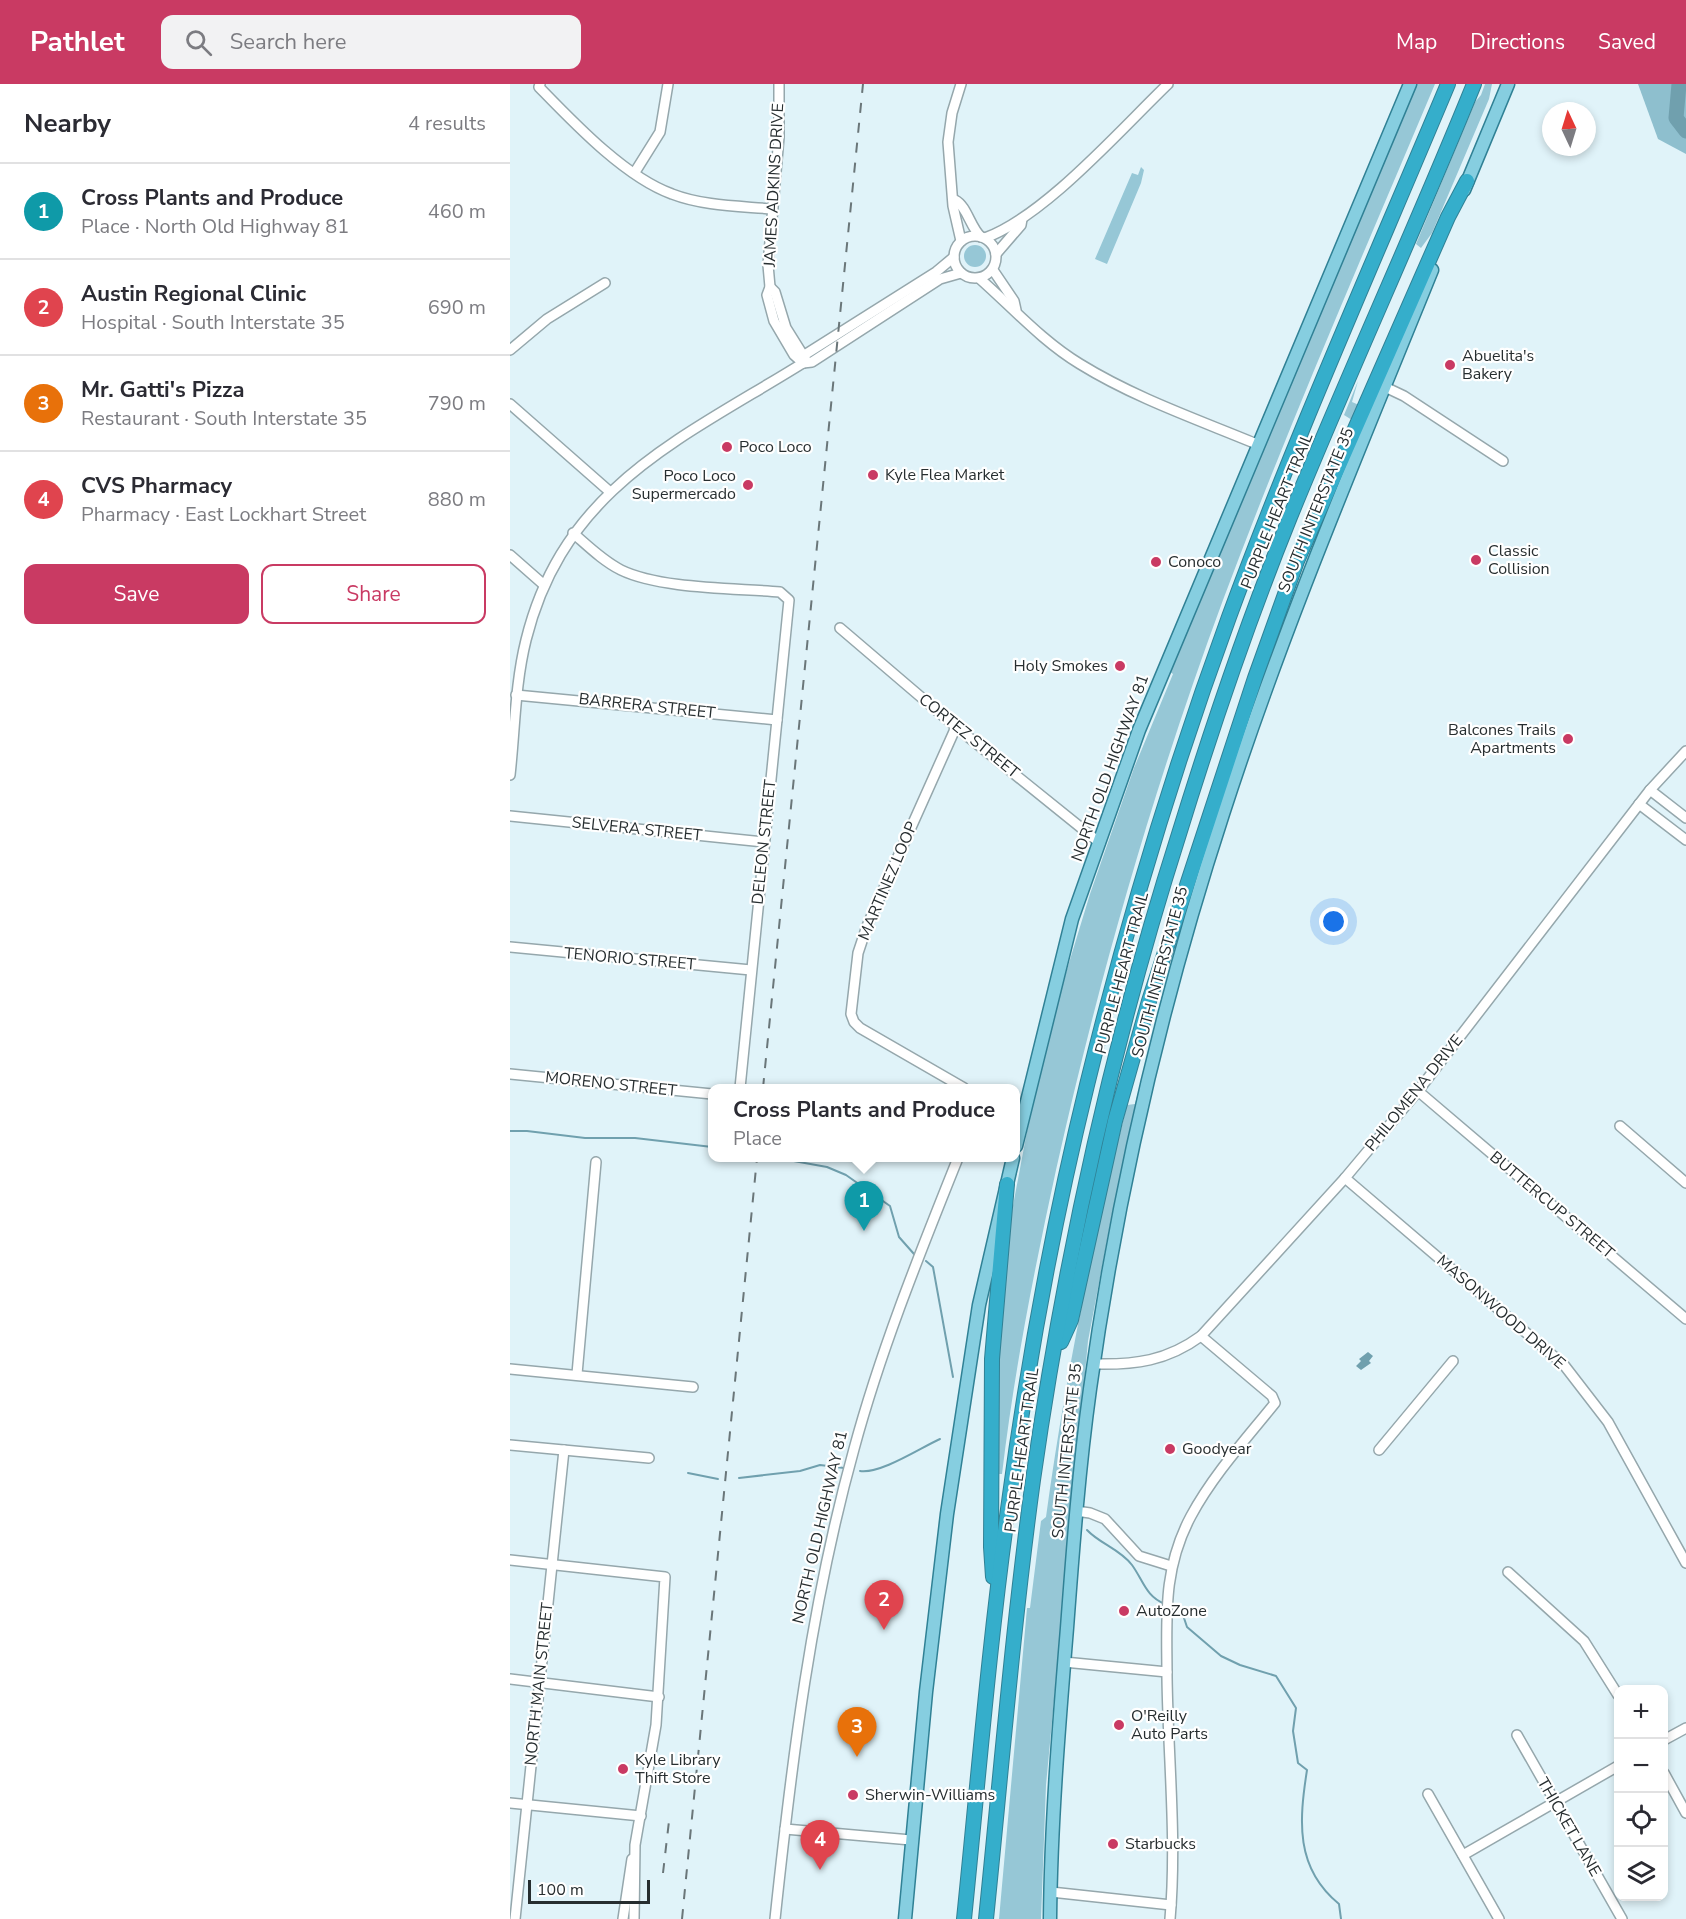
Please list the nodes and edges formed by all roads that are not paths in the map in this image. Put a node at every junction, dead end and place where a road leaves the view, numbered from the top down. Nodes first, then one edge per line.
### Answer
1 (540, 84) edge
2 (668, 84) edge
3 (778, 84) edge
4 (961, 84) edge
5 (1168, 84) edge
6 (1410, 84) edge
7 (1448, 84) edge
8 (1474, 84) edge
9 (1508, 84) edge
10 (635, 172) junction
11 (1467, 181) junction
12 (955, 200) junction
13 (772, 209) junction
14 (1022, 219) junction
15 (983, 238) junction
16 (961, 241) junction
17 (996, 254) junction
18 (954, 257) junction
19 (993, 270) junction
20 (961, 273) junction
21 (979, 278) junction
22 (605, 283) dead end
23 (1016, 310) junction
24 (510, 350) edge
25 (802, 363) junction
26 (1385, 387) junction
27 (510, 404) edge
28 (1259, 445) junction
29 (1503, 461) dead end
30 (609, 491) junction
31 (573, 533) junction
32 (510, 555) edge
33 (543, 584) junction
34 (840, 628) dead end
35 (515, 673) edge
36 (516, 695) junction
37 (777, 720) junction
38 (956, 727) junction
39 (1686, 751) edge
40 (510, 775) edge
41 (1650, 790) junction
42 (1639, 804) junction
43 (510, 816) edge
44 (1686, 818) edge
45 (1686, 840) edge
46 (764, 842) junction
47 (1100, 843) junction
48 (510, 948) edge
49 (751, 970) junction
50 (510, 1074) edge
51 (740, 1084) edge
52 (955, 1084) edge
53 (1418, 1090) junction
54 (708, 1094) edge
55 (1020, 1107) edge
56 (1620, 1126) dead end
57 (596, 1162) dead end
58 (956, 1162) edge
59 (1012, 1162) edge
60 (1345, 1178) junction
61 (1686, 1183) edge
62 (1007, 1184) junction
63 (1684, 1314) edge
64 (1201, 1336) junction
65 (1052, 1360) junction
66 (1453, 1361) dead end
67 (1094, 1364) junction
68 (510, 1369) edge
69 (577, 1374) junction
70 (693, 1387) dead end
71 (510, 1445) edge
72 (564, 1450) junction
73 (1379, 1450) dead end
74 (650, 1458) dead end
75 (1076, 1511) junction
76 (510, 1560) edge
77 (1686, 1563) edge
78 (552, 1564) junction
79 (1171, 1566) junction
80 (1508, 1572) dead end
81 (996, 1610) junction
82 (1064, 1662) junction
83 (1167, 1672) junction
84 (510, 1679) edge
85 (540, 1683) junction
86 (1614, 1689) edge
87 (659, 1697) junction
88 (1686, 1728) edge
89 (1517, 1735) dead end
90 (1666, 1739) edge
91 (1614, 1768) edge
92 (1668, 1780) edge
93 (1428, 1794) dead end
94 (510, 1803) edge
95 (1556, 1803) junction
96 (526, 1804) junction
97 (1686, 1813) edge
98 (641, 1816) junction
99 (785, 1828) junction
100 (911, 1840) junction
101 (635, 1845) junction
102 (1463, 1855) junction
103 (1051, 1892) junction
104 (1171, 1905) junction
105 (906, 1918) edge
106 (515, 1919) edge
107 (623, 1919) edge
108 (634, 1919) edge
109 (775, 1919) edge
110 (964, 1919) edge
111 (986, 1919) edge
112 (1050, 1919) edge
113 (1170, 1919) edge
114 (1499, 1919) edge
115 (1622, 1919) edge

1 - 10 street
2 - 10 street
3 - 13 street, JAMES ADKINS DRIVE
4 - 12 street
5 - 14 street
6 - 28 main road
7 - 81 highway, PURPLE HEART TRAIL
8 - 65 highway, PURPLE HEART TRAIL
9 - 11 main road, SOUTH INTERSTATE 35
10 - 13 street
11 - 26 main road, SOUTH INTERSTATE 35
11 - 65 highway
12 - 15 street
12 - 16 street
13 - 25 street, JAMES ADKINS DRIVE
14 - 15 street
14 - 17 street
15 - 16 street
15 - 17 street
16 - 18 street
17 - 19 street
18 - 20 street
18 - 25 street
19 - 21 street
19 - 23 street
20 - 21 street
20 - 25 street
21 - 23 street
22 - 24 street
23 - 28 street
25 - 30 street
26 - 29 street
26 - 67 main road, SOUTH INTERSTATE 35
27 - 30 street
28 - 47 main road, NORTH OLD HIGHWAY 81
30 - 31 street
31 - 33 street
31 - 37 street, DELEON STREET
32 - 33 street
33 - 35 street
34 - 38 street, CORTEZ STREET
35 - 36 street
36 - 37 street, BARRERA STREET
36 - 40 street
37 - 46 street, DELEON STREET
38 - 47 street, CORTEZ STREET
38 - 52 street, MARTINEZ LOOP
39 - 41 street, PHILOMENA DRIVE
41 - 42 street, PHILOMENA DRIVE
41 - 44 street
42 - 45 street
42 - 53 street, PHILOMENA DRIVE
43 - 46 street, SELVERA STREET
46 - 49 street, DELEON STREET
47 - 55 main road, NORTH OLD HIGHWAY 81
48 - 49 street, TENORIO STREET
49 - 51 street, DELEON STREET
50 - 54 street, MORENO STREET
53 - 60 street, PHILOMENA DRIVE
53 - 63 street, BUTTERCUP STREET
56 - 61 street
57 - 69 street
58 - 99 street, NORTH OLD HIGHWAY 81
59 - 62 main road
60 - 64 street, PHILOMENA DRIVE
60 - 77 street, MASONWOOD DRIVE
62 - 81 highway
62 - 100 main road
64 - 67 street, PHILOMENA DRIVE
64 - 79 street
65 - 111 highway, PURPLE HEART TRAIL
66 - 73 street
67 - 75 main road, SOUTH INTERSTATE 35
68 - 69 street
69 - 70 street
71 - 72 street
72 - 74 street
72 - 78 street, NORTH MAIN STREET
75 - 79 street
75 - 82 main road, SOUTH INTERSTATE 35
76 - 78 street
78 - 85 street, NORTH MAIN STREET
78 - 87 street
79 - 83 street
80 - 86 street
81 - 110 highway, PURPLE HEART TRAIL
82 - 83 street
82 - 103 main road, SOUTH INTERSTATE 35
83 - 104 street
84 - 85 street
85 - 87 street
85 - 96 street, NORTH MAIN STREET
87 - 98 street
88 - 90 street
89 - 95 street, THICKET LANE
91 - 95 street
92 - 97 street
93 - 102 street
94 - 96 street
95 - 102 street
95 - 115 street, THICKET LANE
96 - 98 street
96 - 106 street, NORTH MAIN STREET
98 - 101 street
99 - 100 street
99 - 109 street, NORTH OLD HIGHWAY 81
100 - 105 main road
101 - 107 street
101 - 108 street
102 - 114 street
103 - 104 street
103 - 112 main road, SOUTH INTERSTATE 35
104 - 113 street

